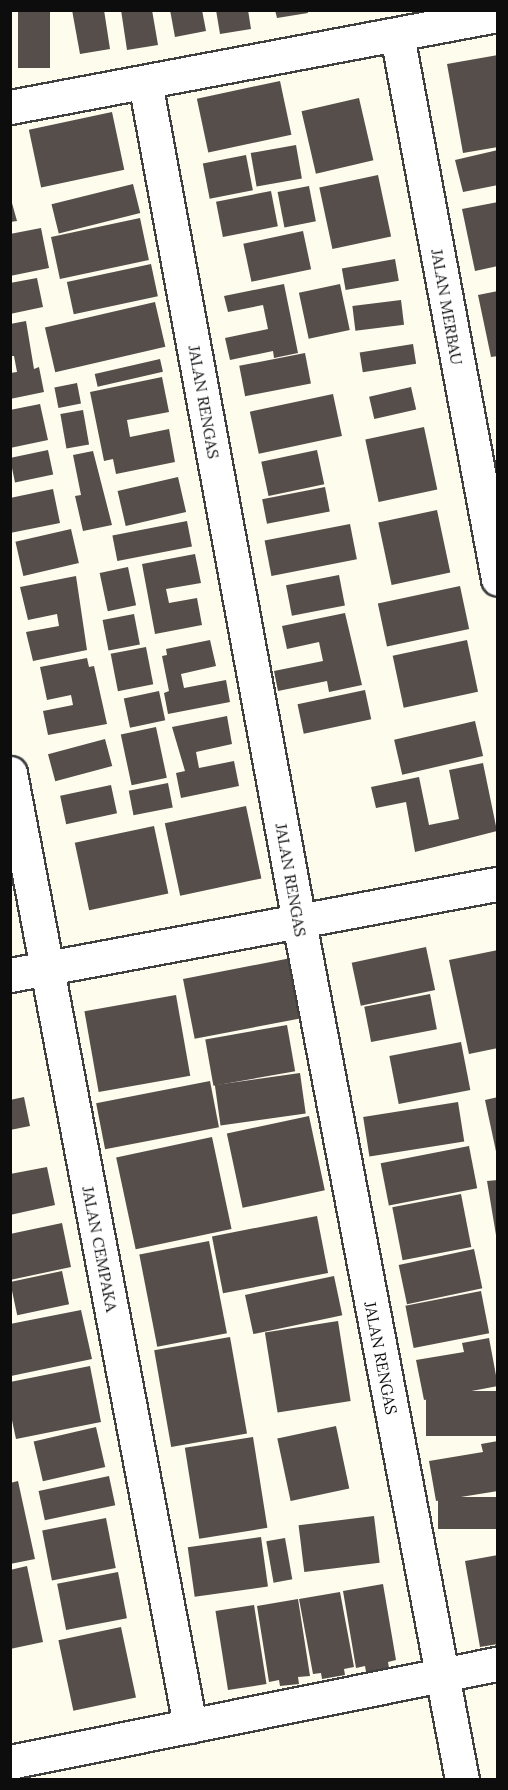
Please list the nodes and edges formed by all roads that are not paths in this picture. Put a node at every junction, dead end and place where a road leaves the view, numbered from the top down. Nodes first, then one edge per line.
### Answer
1 (498, 15) edge
2 (397, 35) junction
3 (145, 82) junction
4 (10, 107) edge
5 (498, 579) edge
6 (10, 773) edge
7 (498, 884) edge
8 (299, 922) junction
9 (47, 969) junction
10 (10, 975) edge
11 (498, 1664) edge
12 (441, 1677) junction
13 (190, 1726) junction
14 (10, 1762) edge
15 (462, 1779) edge

1 - 2 street
2 - 3 street
2 - 5 street, JALAN MERBAU
3 - 4 street
3 - 8 street, JALAN RENGAS
6 - 9 street, JALAN CEMPAKA
7 - 8 street
8 - 9 street
8 - 12 street, JALAN RENGAS
9 - 10 street
9 - 13 street, JALAN CEMPAKA
11 - 12 street
12 - 13 street
12 - 15 street, JALAN RENGAS
13 - 14 street

